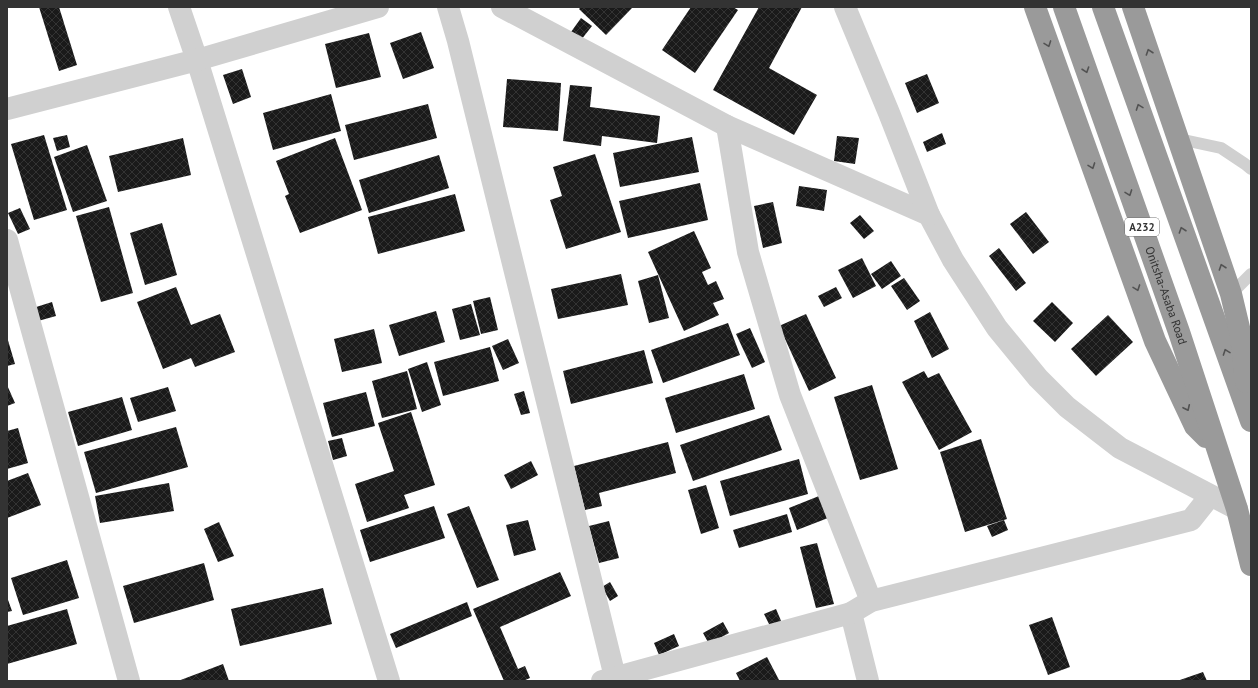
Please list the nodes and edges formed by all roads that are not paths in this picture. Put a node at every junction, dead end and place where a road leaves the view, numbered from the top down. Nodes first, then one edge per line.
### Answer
1 (179, 7) edge
2 (378, 7) edge
3 (448, 7) edge
4 (502, 7) edge
5 (846, 7) edge
6 (1035, 7) edge
7 (1064, 7) edge
8 (1102, 7) edge
9 (1133, 7) edge
10 (197, 60) junction
11 (7, 109) edge
12 (727, 126) junction
13 (1179, 140) junction
14 (1251, 169) edge
15 (929, 215) junction
16 (7, 240) edge
17 (1251, 274) edge
18 (1231, 294) junction
19 (1250, 418) edge
20 (1217, 448) junction
21 (1210, 496) junction
22 (1237, 509) junction
23 (1251, 565) edge
24 (871, 601) junction
25 (851, 613) junction
26 (611, 680) edge
27 (129, 681) edge
28 (389, 681) edge
29 (868, 681) edge

1 - 10 street
2 - 10 street
3 - 26 street
4 - 12 street
5 - 15 street
6 -> 20 highway
7 -> 20 highway, Onitsha-Asaba Road / A232
19 -> 8 highway
13 -> 9 highway
10 - 11 street
10 - 28 street
12 - 15 street
12 - 24 street
13 - 14 lane
18 -> 13 highway
15 - 21 street
16 - 27 street
17 - 18 lane
18 - 19 highway
20 - 22 highway, Onitsha-Asaba Road / A232
21 - 22 street
21 - 24 street
22 - 23 highway, Onitsha-Asaba Road / A232
24 - 25 street
25 - 26 street
25 - 29 street

